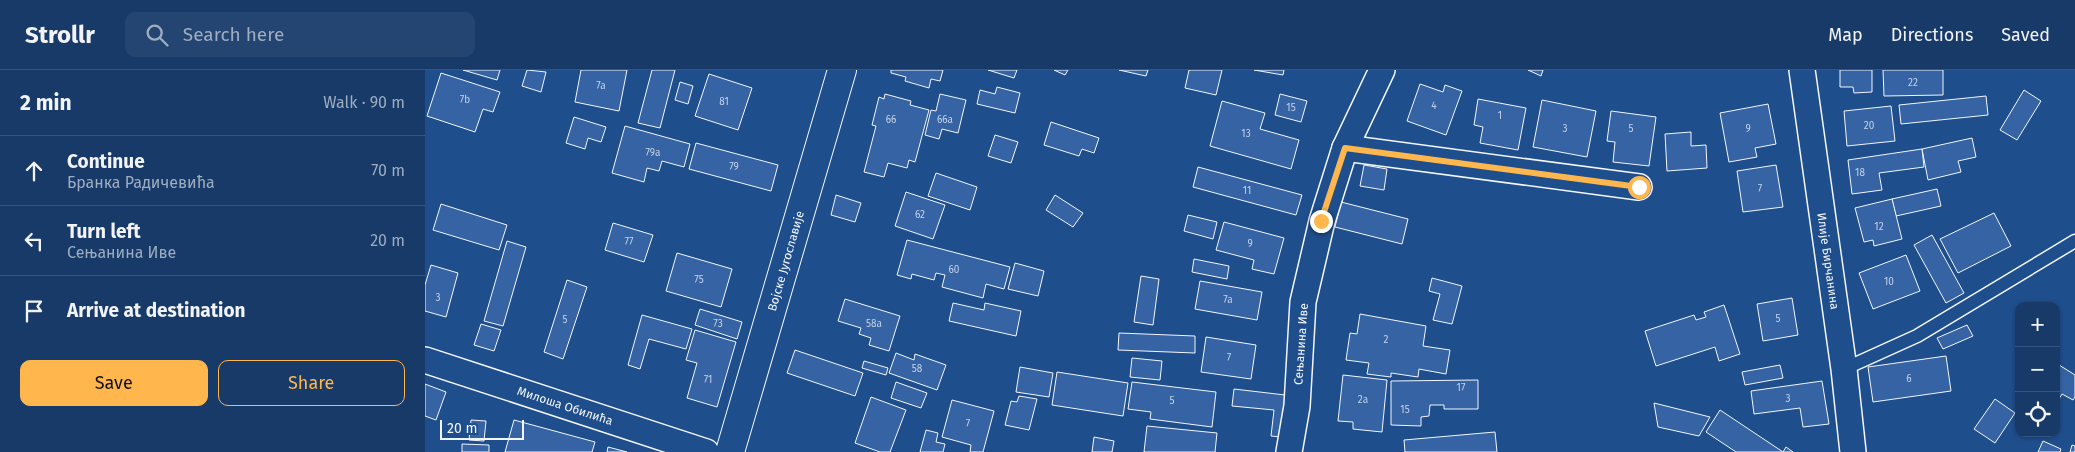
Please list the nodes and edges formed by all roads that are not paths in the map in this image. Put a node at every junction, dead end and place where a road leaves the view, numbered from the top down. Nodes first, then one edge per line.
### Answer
1 (842, 70) edge
2 (1382, 70) edge
3 (1801, 70) edge
4 (1345, 148) junction
5 (1639, 187) dead end
6 (2075, 241) edge
7 (425, 360) edge
8 (1843, 369) junction
9 (706, 452) edge
10 (730, 452) edge
11 (1289, 452) edge
12 (1853, 452) edge

1 - 10 main road, Војске Југославије
2 - 4 street, Сењанина Иве
3 - 8 street, Илије Бирчанина
4 - 5 street
4 - 11 street, Сењанина Иве
6 - 8 lane
7 - 9 street, Милоша Обилића
8 - 12 street, Илије Бирчанина

